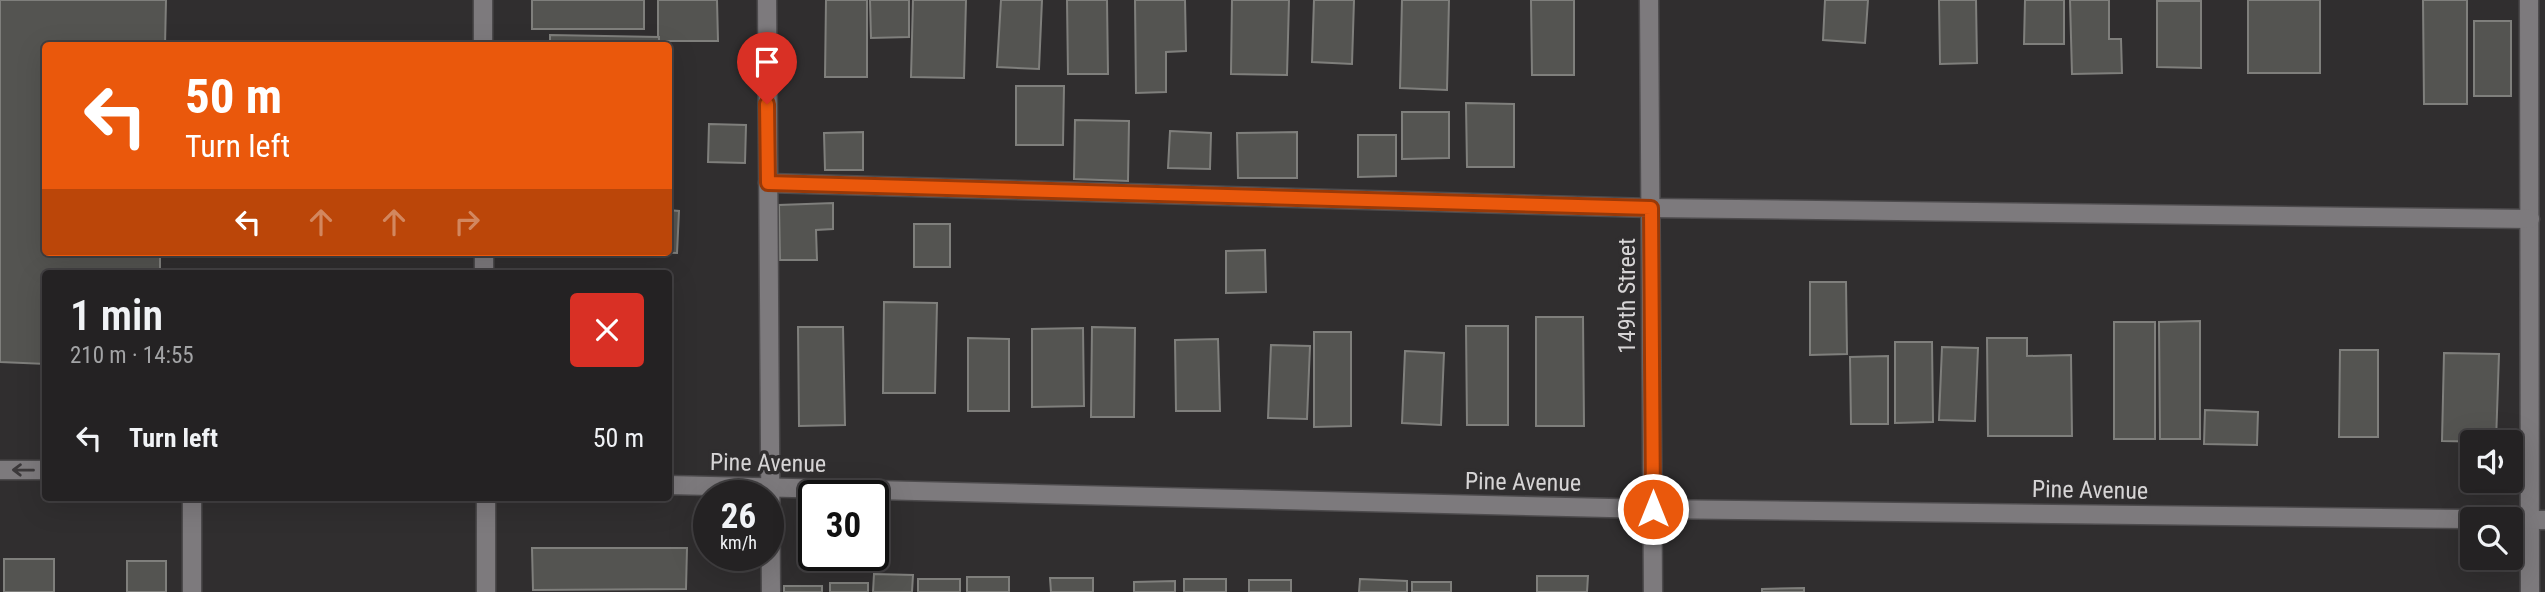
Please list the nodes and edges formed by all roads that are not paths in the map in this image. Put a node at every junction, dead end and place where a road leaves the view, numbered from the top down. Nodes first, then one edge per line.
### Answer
1 (483, 0) edge
2 (766, 0) edge
3 (1649, 0) edge
4 (2529, 0) edge
5 (483, 42) edge
6 (768, 183) junction
7 (1651, 208) junction
8 (2530, 219) junction
9 (0, 470) edge
10 (42, 470) edge
11 (770, 480) edge
12 (672, 485) edge
13 (693, 485) edge
14 (784, 487) edge
15 (192, 501) edge
16 (486, 501) edge
17 (1653, 509) junction
18 (2538, 519) edge
19 (771, 571) edge
20 (192, 592) edge
21 (486, 592) edge
22 (771, 592) edge
23 (1653, 592) edge
24 (2530, 592) edge

1 - 5 street
2 - 6 street
3 - 7 street, 149th Street
4 - 8 street
6 - 7 street
6 - 11 street
7 - 8 street
7 - 17 street, 149th Street
8 - 18 street
10 -> 9 street
12 - 13 street, Pine Avenue
14 - 17 street, Pine Avenue
15 - 20 street
16 - 21 street
17 - 18 street, Pine Avenue
17 - 23 street, 149th Street
18 - 24 street
19 - 22 street

